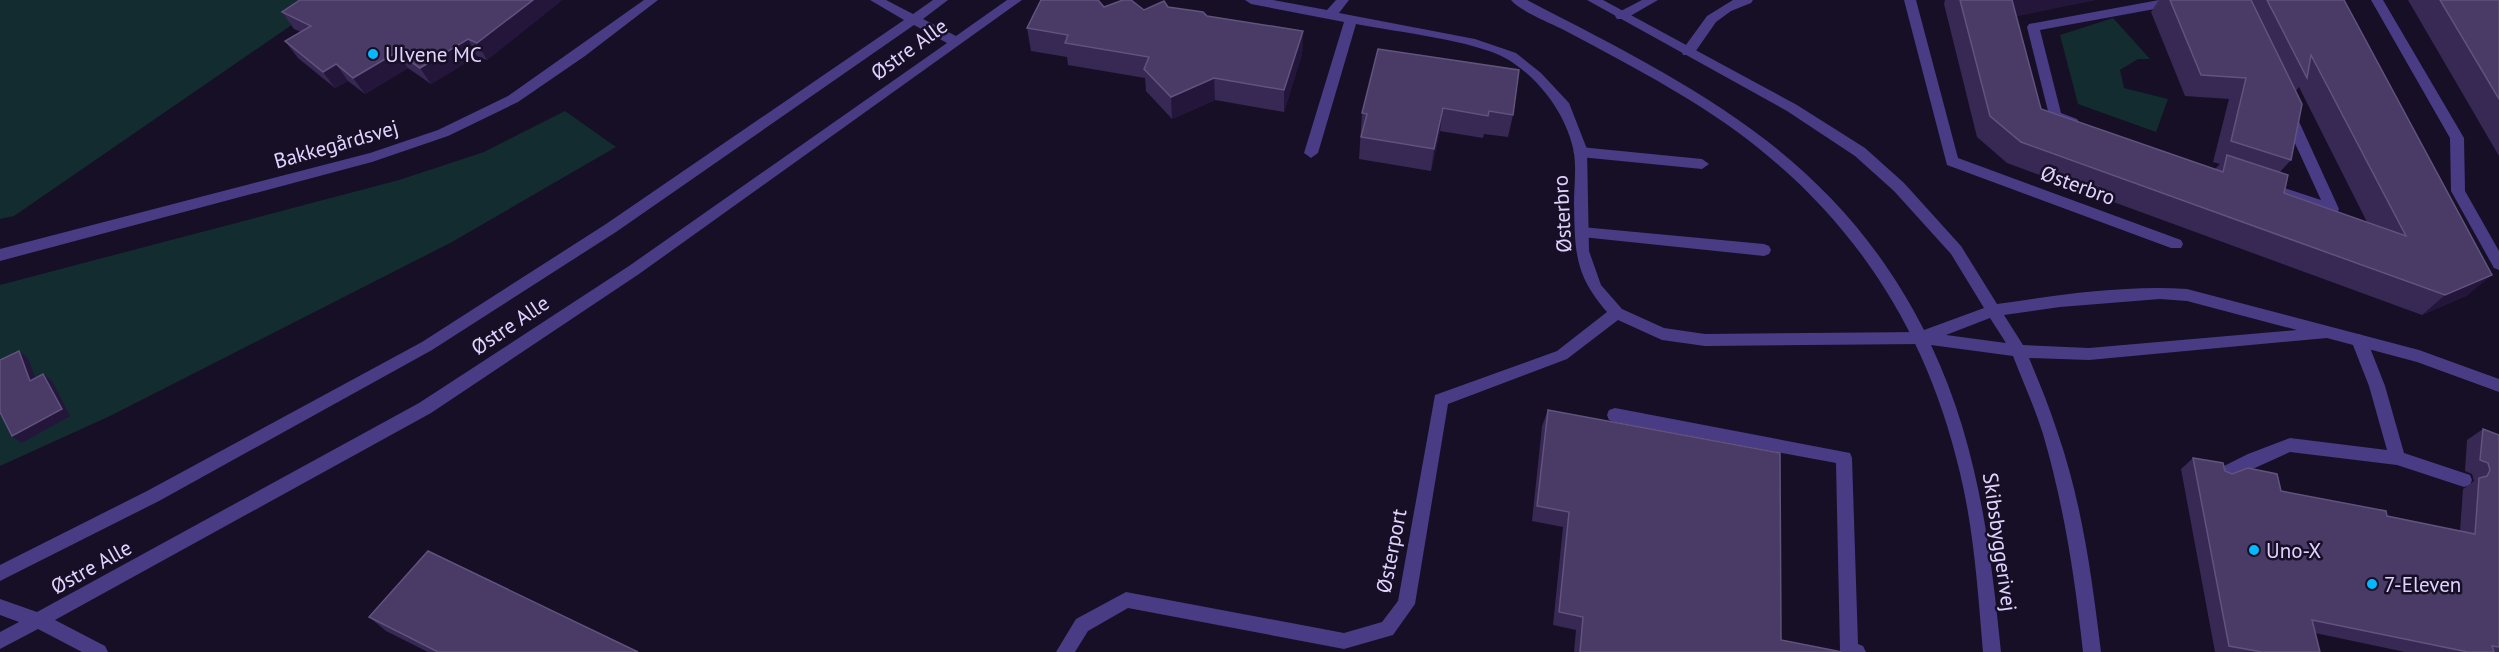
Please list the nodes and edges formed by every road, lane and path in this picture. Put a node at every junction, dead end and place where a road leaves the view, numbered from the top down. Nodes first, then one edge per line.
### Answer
1 (652, 0) edge
2 (876, 0) edge
3 (942, 0) edge
4 (1017, 0) edge
5 (1251, 0) edge
6 (1343, 0) edge
7 (1517, 0) edge
8 (1593, 0) edge
9 (1652, 0) edge
10 (1747, 0) edge
11 (1910, 0) edge
12 (2182, 0) edge
13 (2377, 0) edge
14 (1331, 14) junction
15 (1621, 16) junction
16 (1352, 18) junction
17 (915, 19) junction
18 (956, 42) junction
19 (1688, 52) junction
20 (2285, 108) edge
21 (2088, 127) edge
22 (1580, 152) junction
23 (1311, 153) dead end
24 (1702, 164) dead end
25 (2255, 183) edge
26 (1581, 232) junction
27 (2176, 244) dead end
28 (1764, 250) dead end
29 (0, 255) edge
30 (2499, 264) edge
31 (1994, 310) junction
32 (1617, 313) junction
33 (2334, 333) junction
34 (1921, 338) junction
35 (2359, 340) junction
36 (2019, 351) junction
37 (2499, 386) edge
38 (1615, 415) dead end
39 (2397, 458) junction
40 (2220, 476) edge
41 (2464, 480) dead end
42 (0, 573) edge
43 (0, 607) edge
44 (40, 621) junction
45 (0, 641) edge
46 (99, 652) edge
47 (1065, 652) edge
48 (1857, 652) edge
49 (1992, 652) edge
50 (2092, 652) edge

1 - 29 street, Bakkegårdsvej
2 - 17 street
3 - 17 street, Østre Alle
4 - 18 street, Østre Alle
5 - 14 street, Østerbro
6 - 14 street
7 - 34 street
8 - 15 street
9 - 15 street
10 - 19 street
11 - 27 street, Østerbro
12 - 21 street
13 - 30 street
14 - 16 street, Østerbro
15 - 19 street
16 - 22 street, Østerbro
16 - 23 street
17 - 18 street
17 - 42 street, Østre Alle
18 - 44 street, Østre Alle
19 - 31 street
20 - 25 street
22 - 24 street
22 - 26 street, Østerbro
26 - 28 street
26 - 32 street, Østerbro
31 - 33 street, Østerbro
31 - 34 street, Østerbro
31 - 36 street
32 - 34 street, Østerbro
32 - 47 street, Østerport
33 - 35 street, Østerbro
33 - 36 street, Østerbro
34 - 36 street, Østerbro
34 - 49 street, Skibsbyggerivej
35 - 37 street, Østerbro
35 - 39 street
36 - 50 street
38 - 48 street
39 - 40 street
39 - 41 street
43 - 44 street
44 - 45 street, Østre Alle
44 - 46 street

